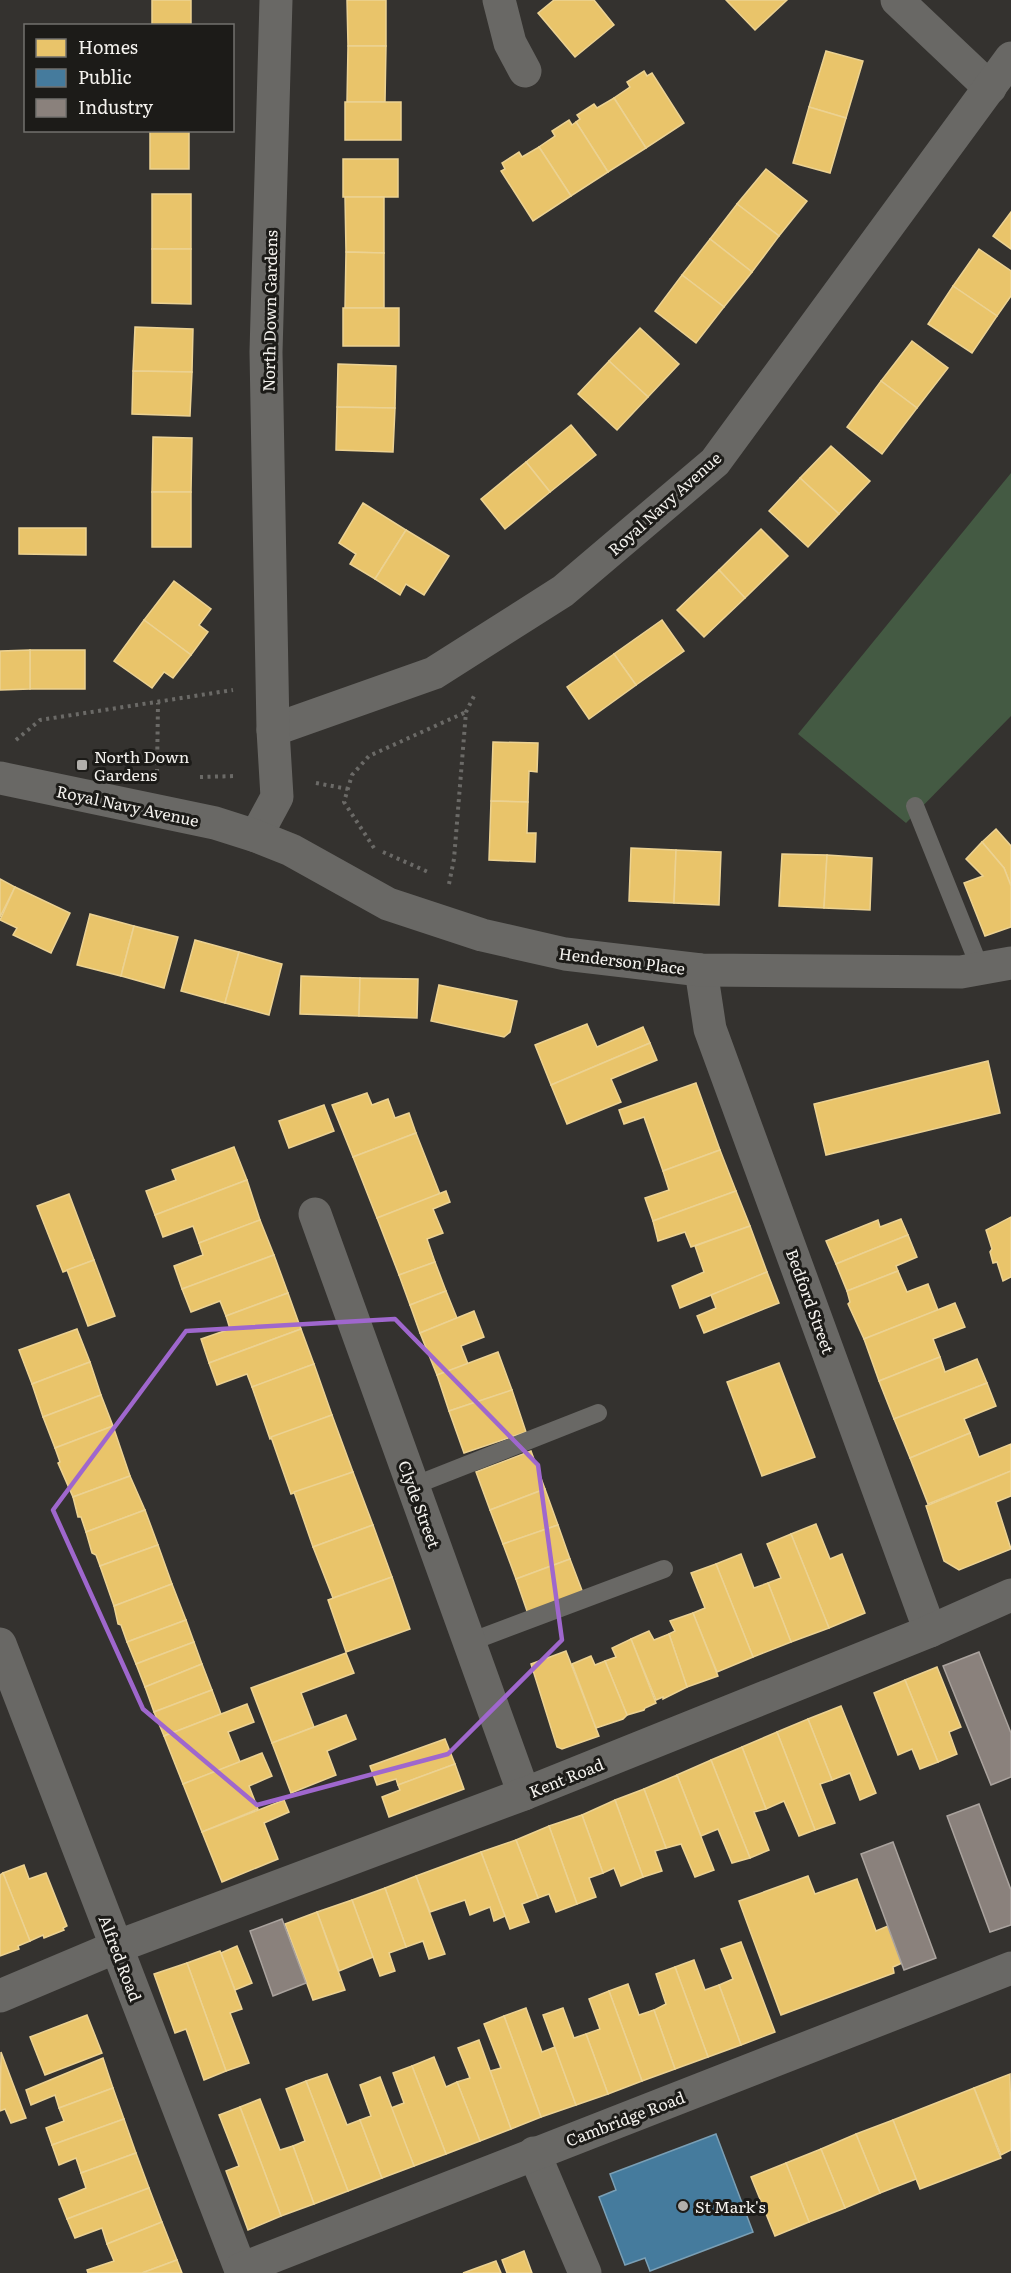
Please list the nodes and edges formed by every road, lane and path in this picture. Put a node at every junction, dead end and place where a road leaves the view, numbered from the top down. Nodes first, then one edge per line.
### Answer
1 (276, 0) edge
2 (499, 0) edge
3 (897, 0) edge
4 (1011, 58) edge
5 (525, 71) dead end
6 (990, 88) junction
7 (470, 650) junction
8 (272, 684) junction
9 (158, 703) junction
10 (466, 712) junction
11 (273, 730) junction
12 (8, 746) dead end
13 (190, 777) dead end
14 (0, 778) edge
15 (156, 778) dead end
16 (276, 778) junction
17 (348, 789) junction
18 (915, 806) dead end
19 (256, 836) junction
20 (431, 874) dead end
21 (440, 878) dead end
22 (449, 883) junction
23 (441, 921) junction
24 (995, 965) edge
25 (701, 970) junction
26 (315, 1214) dead end
27 (598, 1413) dead end
28 (413, 1486) junction
29 (664, 1569) dead end
30 (1011, 1595) edge
31 (930, 1631) junction
32 (470, 1642) junction
33 (0, 1644) edge
34 (524, 1794) junction
35 (116, 1947) junction
36 (1011, 1968) edge
37 (0, 1996) edge
38 (534, 2153) junction
39 (241, 2271) edge
40 (585, 2273) edge

1 - 8 street, North Down Gardens
2 - 5 street
3 - 6 street
4 - 6 street, Royal Navy Avenue
6 - 7 street, Royal Navy Avenue
7 - 10 path
7 - 11 street, Royal Navy Avenue
8 - 9 path
8 - 11 street, North Down Gardens
9 - 12 path
9 - 15 path
10 - 17 path
10 - 22 path
11 - 16 street, North Down Gardens
13 - 16 path
14 - 19 street, Royal Navy Avenue
16 - 17 path
16 - 19 street, North Down Gardens
17 - 20 path
18 - 24 lane
19 - 23 street, Henderson Place
21 - 22 path
22 - 23 path
23 - 25 street, Henderson Place
24 - 25 street, Henderson Place
25 - 31 street, Bedford Street
26 - 28 street, Clyde Street
27 - 28 lane
28 - 32 street, Clyde Street
29 - 32 lane
30 - 31 street, Kent Road
31 - 34 street, Kent Road
32 - 34 street, Clyde Street
33 - 35 street, Alfred Road
34 - 35 street, Kent Road
35 - 37 street, Kent Road
35 - 39 street, Alfred Road
36 - 38 street, Cambridge Road
38 - 39 street, Cambridge Road
38 - 40 street

